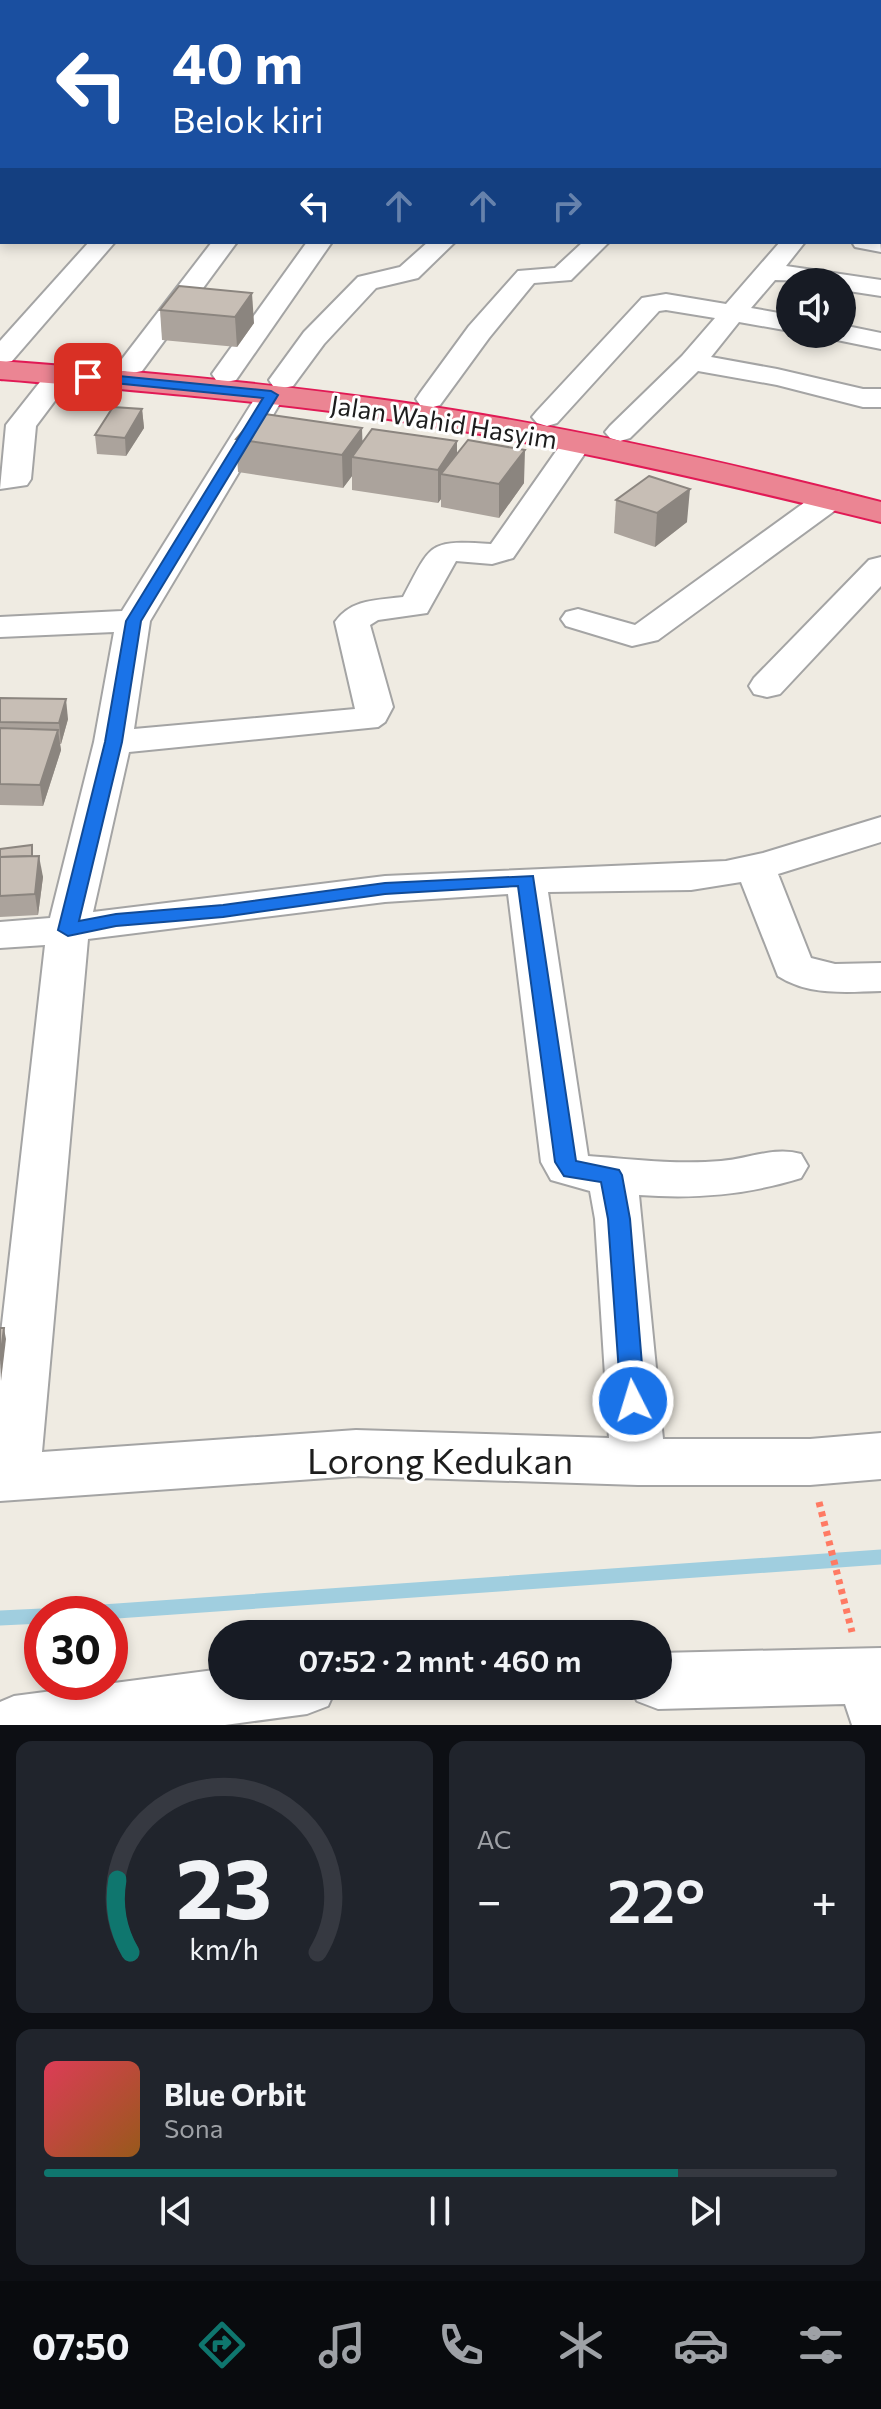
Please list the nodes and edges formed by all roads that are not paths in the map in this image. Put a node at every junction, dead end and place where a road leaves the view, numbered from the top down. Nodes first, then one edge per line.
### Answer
1 (101, 244) edge
2 (223, 244) edge
3 (319, 244) edge
4 (441, 244) edge
5 (595, 244) edge
6 (791, 244) edge
7 (768, 271) junction
8 (881, 288) edge
9 (736, 312) junction
10 (776, 320) edge
11 (856, 336) edge
12 (881, 341) edge
13 (692, 362) junction
14 (0, 364) edge
15 (132, 365) junction
16 (61, 374) junction
17 (226, 374) junction
18 (277, 387) junction
19 (881, 398) edge
20 (430, 399) junction
21 (547, 417) junction
22 (620, 432) junction
23 (577, 443) junction
24 (0, 480) edge
25 (881, 492) edge
26 (830, 499) junction
27 (881, 512) edge
28 (881, 567) edge
29 (578, 619) dead end
30 (133, 621) junction
31 (0, 627) edge
32 (767, 686) dead end
33 (113, 742) junction
34 (881, 829) edge
35 (755, 867) junction
36 (526, 880) junction
37 (68, 930) junction
38 (0, 935) edge
39 (881, 977) edge
40 (784, 1166) dead end
41 (611, 1175) junction
42 (881, 1456) edge
43 (638, 1462) junction
44 (6, 1478) edge
45 (672, 1682) edge
46 (876, 1692) edge
47 (208, 1699) edge
48 (14, 1725) edge

1 - 14 street
2 - 15 street
3 - 17 street
4 - 18 street
5 - 20 street
6 - 7 street
7 - 8 street
7 - 9 street
9 - 10 street
9 - 13 street
9 - 21 street
11 - 12 street
13 - 19 street
13 - 22 street
14 - 15 highway, Jalan Wahid Hasyim
14 - 16 highway, Jalan Wahid Hasyim
15 - 17 highway, Jalan Wahid Hasyim
16 - 18 highway, Jalan Wahid Hasyim
16 - 24 street
17 - 18 highway, Jalan Wahid Hasyim
18 - 20 highway, Jalan Wahid Hasyim
18 - 23 highway, Jalan Wahid Hasyim
18 - 30 street
20 - 21 highway, Jalan Wahid Hasyim
21 - 22 highway, Jalan Wahid Hasyim
22 - 25 highway, Jalan Wahid Hasyim
23 - 26 highway, Jalan Wahid Hasyim
23 - 33 street
26 - 27 highway, Jalan Wahid Hasyim
26 - 29 street
28 - 32 street
30 - 31 street
30 - 33 street
33 - 37 street
34 - 35 street
35 - 36 street
35 - 39 street
36 - 37 street
36 - 41 street
37 - 38 street
37 - 44 street
40 - 41 street
41 - 43 street
42 - 43 street, Lorong Kedukan
43 - 44 street, Lorong Kedukan
45 - 46 street
47 - 48 street

